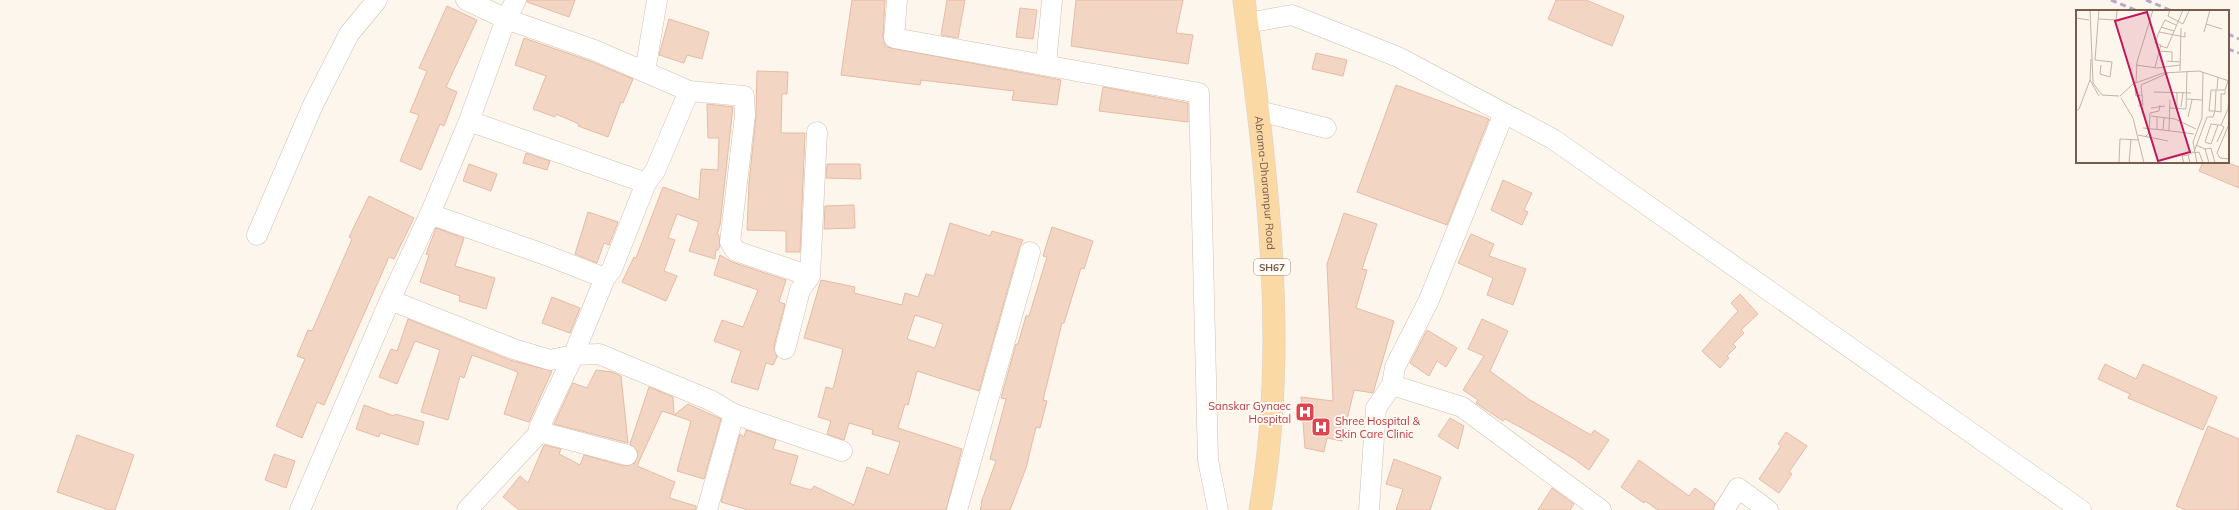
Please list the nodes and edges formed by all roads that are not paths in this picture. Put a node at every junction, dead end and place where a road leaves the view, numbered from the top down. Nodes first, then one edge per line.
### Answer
1 (377, 0) edge
2 (466, 0) edge
3 (516, 0) edge
4 (657, 0) edge
5 (897, 0) edge
6 (1052, 0) edge
7 (1237, 0) edge
8 (1244, 0) edge
9 (506, 19) junction
10 (1247, 24) junction
11 (1046, 65) junction
12 (645, 72) junction
13 (689, 92) junction
14 (1259, 111) junction
15 (1504, 113) junction
16 (469, 121) junction
17 (1326, 128) dead end
18 (817, 132) dead end
19 (646, 183) junction
20 (430, 214) junction
21 (257, 235) dead end
22 (1030, 252) dead end
23 (810, 276) junction
24 (605, 278) junction
25 (390, 300) junction
26 (785, 350) dead end
27 (574, 355) junction
28 (1392, 385) junction
29 (734, 414) junction
30 (540, 432) junction
31 (842, 451) dead end
32 (627, 455) dead end
33 (300, 510) edge
34 (466, 510) edge
35 (707, 510) edge
36 (957, 510) edge
37 (1218, 510) edge
38 (1260, 510) edge
39 (1369, 510) edge
40 (1601, 510) edge
41 (1724, 510) edge
42 (1768, 510) edge
43 (2081, 510) edge

1 - 21 street
2 - 9 street
3 - 9 street
4 - 12 street
5 - 11 street
6 - 11 street
7 - 10 main road, SH67
8 - 10 main road, SH67
9 - 12 street
9 - 16 street
10 - 14 main road, Abrama-Dharampur Road / SH67
10 - 15 street
11 - 37 street
12 - 13 street
13 - 19 street
13 - 23 street
14 - 17 street
14 - 38 main road, Abrama-Dharampur Road / SH67
15 - 28 street
15 - 43 street
16 - 19 street
16 - 20 street
18 - 23 street
19 - 24 street
20 - 24 street
20 - 25 street
22 - 36 street
23 - 26 street
24 - 27 street
25 - 27 street
25 - 33 street
27 - 29 street
27 - 30 street
28 - 39 street
28 - 40 street
29 - 31 street
29 - 35 street
30 - 32 street
30 - 34 street
41 - 42 street

